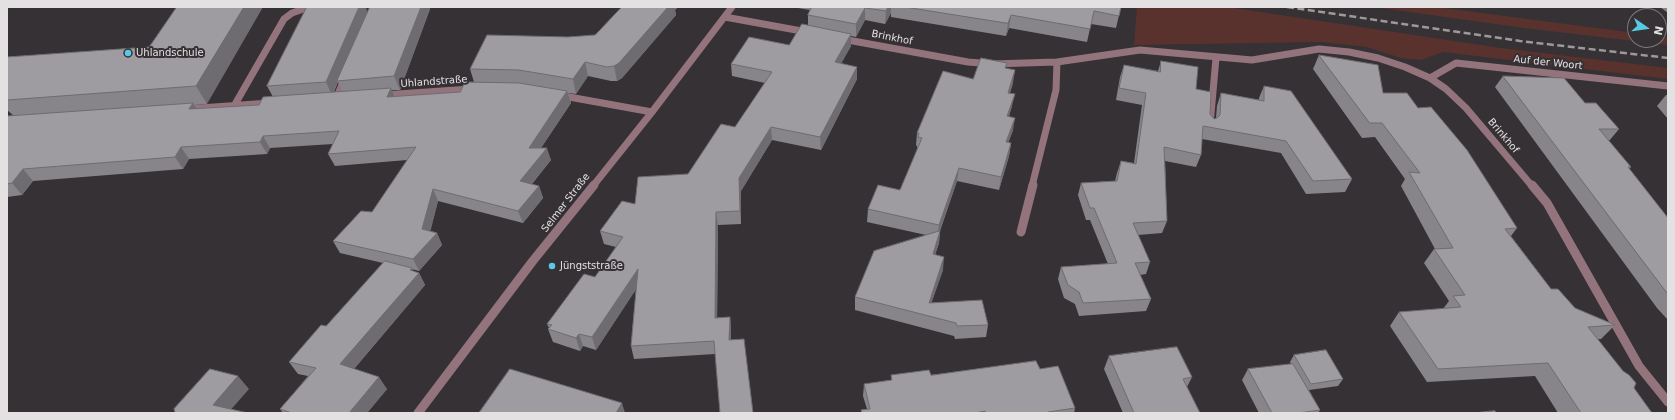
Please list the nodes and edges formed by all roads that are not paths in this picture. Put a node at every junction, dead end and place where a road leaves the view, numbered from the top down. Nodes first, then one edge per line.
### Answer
1 (310, 7) edge
2 (732, 7) edge
3 (725, 17) junction
4 (811, 33) edge
5 (834, 38) edge
6 (1216, 58) junction
7 (1057, 62) junction
8 (348, 71) edge
9 (1430, 78) junction
10 (1668, 86) edge
11 (475, 89) edge
12 (552, 94) edge
13 (374, 96) edge
14 (336, 99) edge
15 (273, 103) edge
16 (234, 106) junction
17 (179, 110) edge
18 (652, 112) junction
19 (1210, 126) edge
20 (1021, 232) dead end
21 (1668, 402) edge
22 (418, 413) edge

1 - 16 street
2 - 3 street, Selmer Straße
3 - 4 street
3 - 18 street, Selmer Straße
5 - 7 street, Brinkhof
6 - 7 street, Brinkhof
6 - 9 street, Brinkhof
6 - 19 street
7 - 20 street
8 - 14 street
9 - 10 street, Auf der Woort
9 - 21 street, Brinkhof
11 - 13 street, Uhlandstraße
12 - 18 street
15 - 16 street
16 - 17 street
18 - 22 street, Selmer Straße

